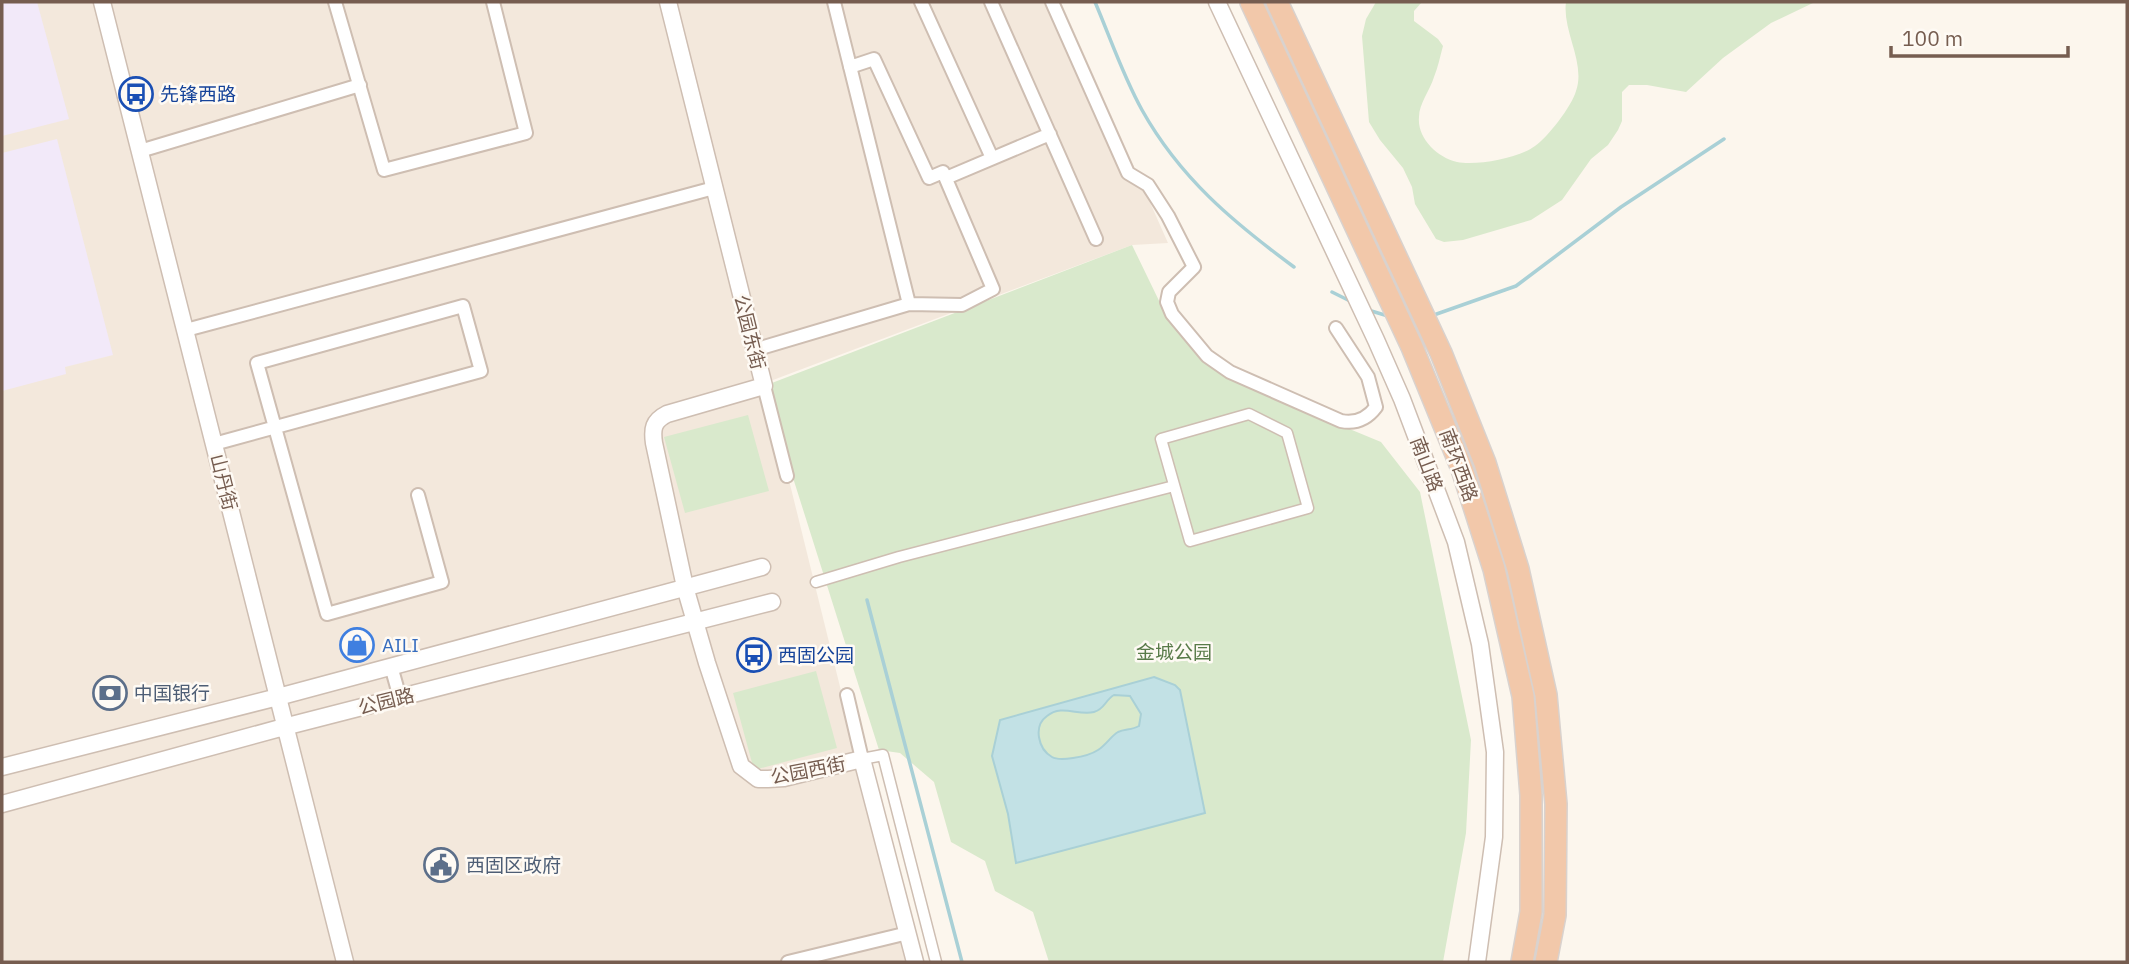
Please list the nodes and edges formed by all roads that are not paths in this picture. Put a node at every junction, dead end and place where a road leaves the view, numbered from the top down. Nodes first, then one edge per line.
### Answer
1 (103, 2) edge
2 (335, 2) edge
3 (493, 2) edge
4 (668, 2) edge
5 (834, 2) edge
6 (921, 2) edge
7 (991, 2) edge
8 (1052, 2) edge
9 (1217, 2) edge
10 (1251, 2) edge
11 (1277, 2) edge
12 (850, 67) junction
13 (359, 85) junction
14 (1050, 134) junction
15 (140, 151) junction
16 (992, 158) junction
17 (946, 178) junction
18 (714, 188) junction
19 (1096, 239) dead end
20 (909, 304) junction
21 (1336, 328) dead end
22 (186, 330) junction
23 (754, 349) junction
24 (1389, 369) junction
25 (1368, 377) junction
26 (764, 386) junction
27 (275, 427) junction
28 (214, 444) junction
29 (787, 476) dead end
30 (1174, 486) junction
31 (418, 495) dead end
32 (762, 567) dead end
33 (816, 582) dead end
34 (685, 587) junction
35 (772, 602) dead end
36 (695, 622) junction
37 (391, 666) junction
38 (847, 695) dead end
39 (278, 697) junction
40 (400, 698) junction
41 (284, 727) junction
42 (862, 759) junction
43 (2, 767) edge
44 (2, 804) edge
45 (908, 933) junction
46 (345, 962) edge
47 (788, 962) edge
48 (915, 962) edge
49 (936, 962) edge
50 (1477, 962) edge
51 (1522, 962) edge
52 (1546, 962) edge

1 - 15 street, 山丹街
2 - 13 street
3 - 13 street
4 - 18 street, 公园东街
5 - 12 street
6 - 16 street
7 - 14 street
8 - 25 street
9 - 24 street, 南山路
10 - 51 highway, 南环西路
11 - 52 highway, 南环西路
12 - 17 street
12 - 20 street
13 - 15 street
14 - 16 street
14 - 19 street
15 - 22 street, 山丹街
16 - 17 street
17 - 20 street
18 - 22 street
18 - 23 street, 公园东街
20 - 23 street
21 - 25 street
22 - 28 street, 山丹街
23 - 26 street, 公园东街
24 - 25 street
24 - 50 street, 南山路
26 - 29 street
26 - 34 street, 公园东街
27 - 27 street
27 - 28 street
27 - 31 street
28 - 39 street, 山丹街
30 - 30 street
30 - 33 street
32 - 34 street, 公园路
34 - 36 street
34 - 37 street, 公园路
35 - 36 street, 公园路
36 - 40 street, 公园路
36 - 42 street, 公园西街
37 - 39 street, 公园路
37 - 40 street
38 - 42 street
39 - 41 street, 山丹街
39 - 43 street, 公园路
40 - 41 street, 公园路
41 - 44 street, 公园路
41 - 46 street, 山丹街
42 - 45 street, 公园西街
42 - 49 street
45 - 47 street
45 - 48 street, 公园西街

